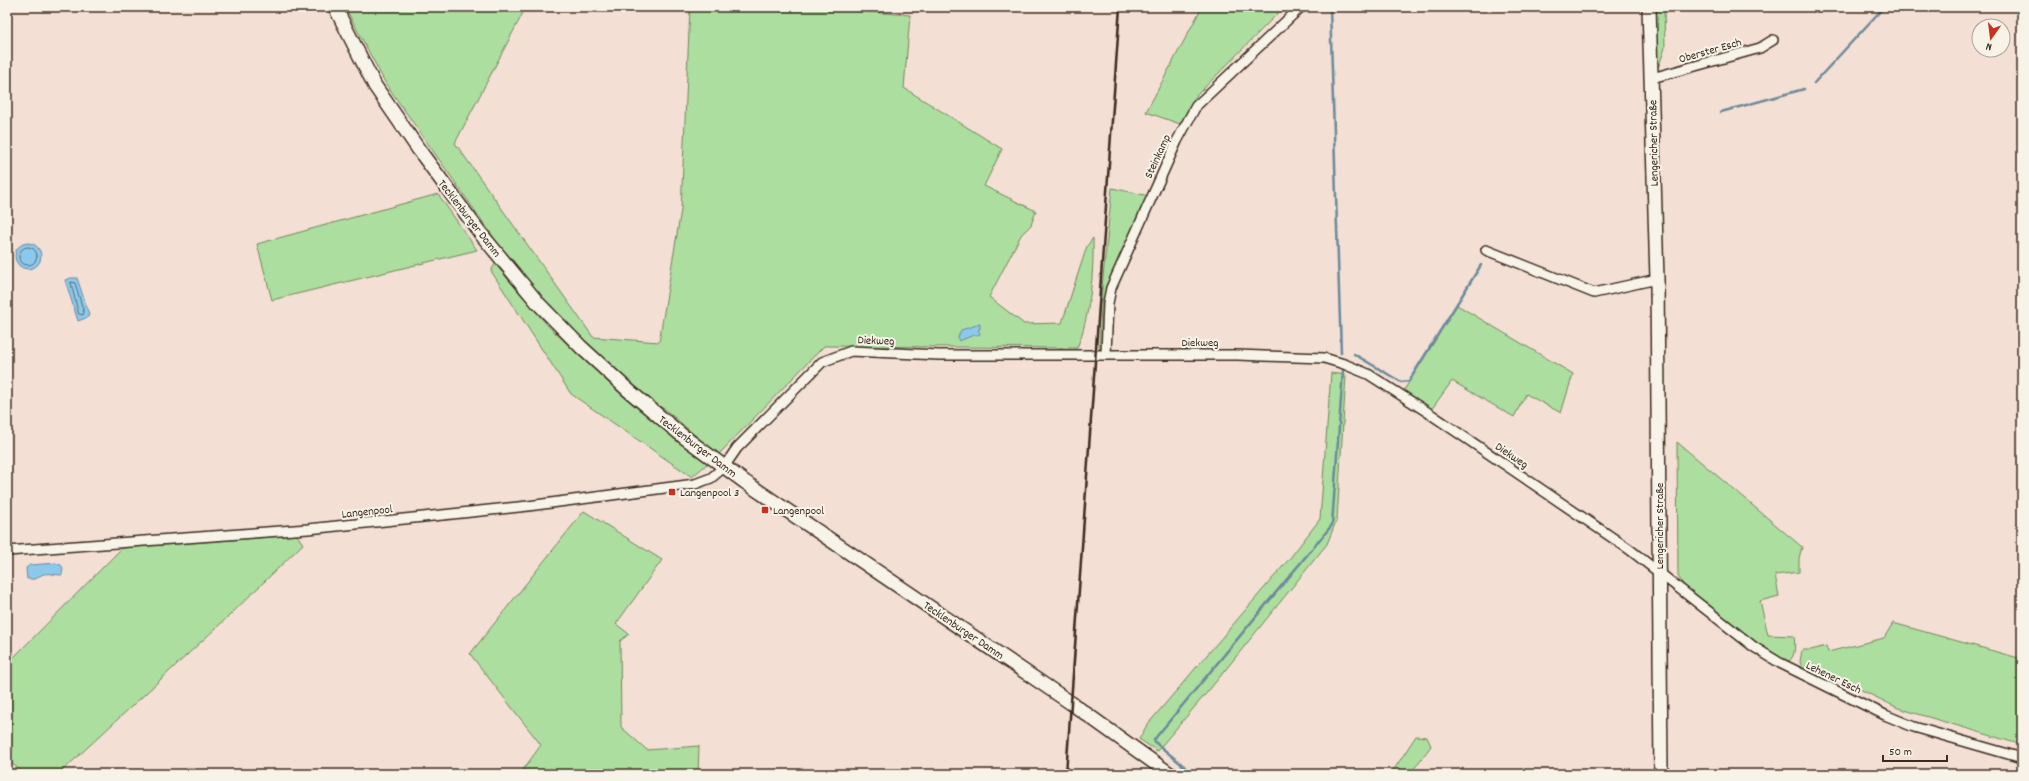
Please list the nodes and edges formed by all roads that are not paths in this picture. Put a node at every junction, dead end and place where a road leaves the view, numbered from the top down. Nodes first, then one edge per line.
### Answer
1 (335, 7) edge
2 (1301, 7) edge
3 (1649, 7) edge
4 (1773, 40) dead end
5 (1652, 78) junction
6 (1486, 250) dead end
7 (1657, 279) junction
8 (1106, 354) junction
9 (724, 467) junction
10 (7, 552) edge
11 (1659, 572) junction
12 (2022, 758) edge
13 (1170, 774) edge
14 (1661, 774) edge

1 - 9 main road, Tecklenburger Damm
2 - 8 street, Steinkamp
3 - 5 main road, Lengericher Straße
4 - 5 street, Oberster Esch
5 - 7 main road, Lengericher Straße
6 - 7 street
7 - 11 main road, Lengericher Straße
8 - 9 street, Diekweg
8 - 11 street, Diekweg
9 - 10 street, Langenpool
9 - 13 main road, Tecklenburger Damm
11 - 12 street, Lehener Esch
11 - 14 main road, Lengericher Straße

